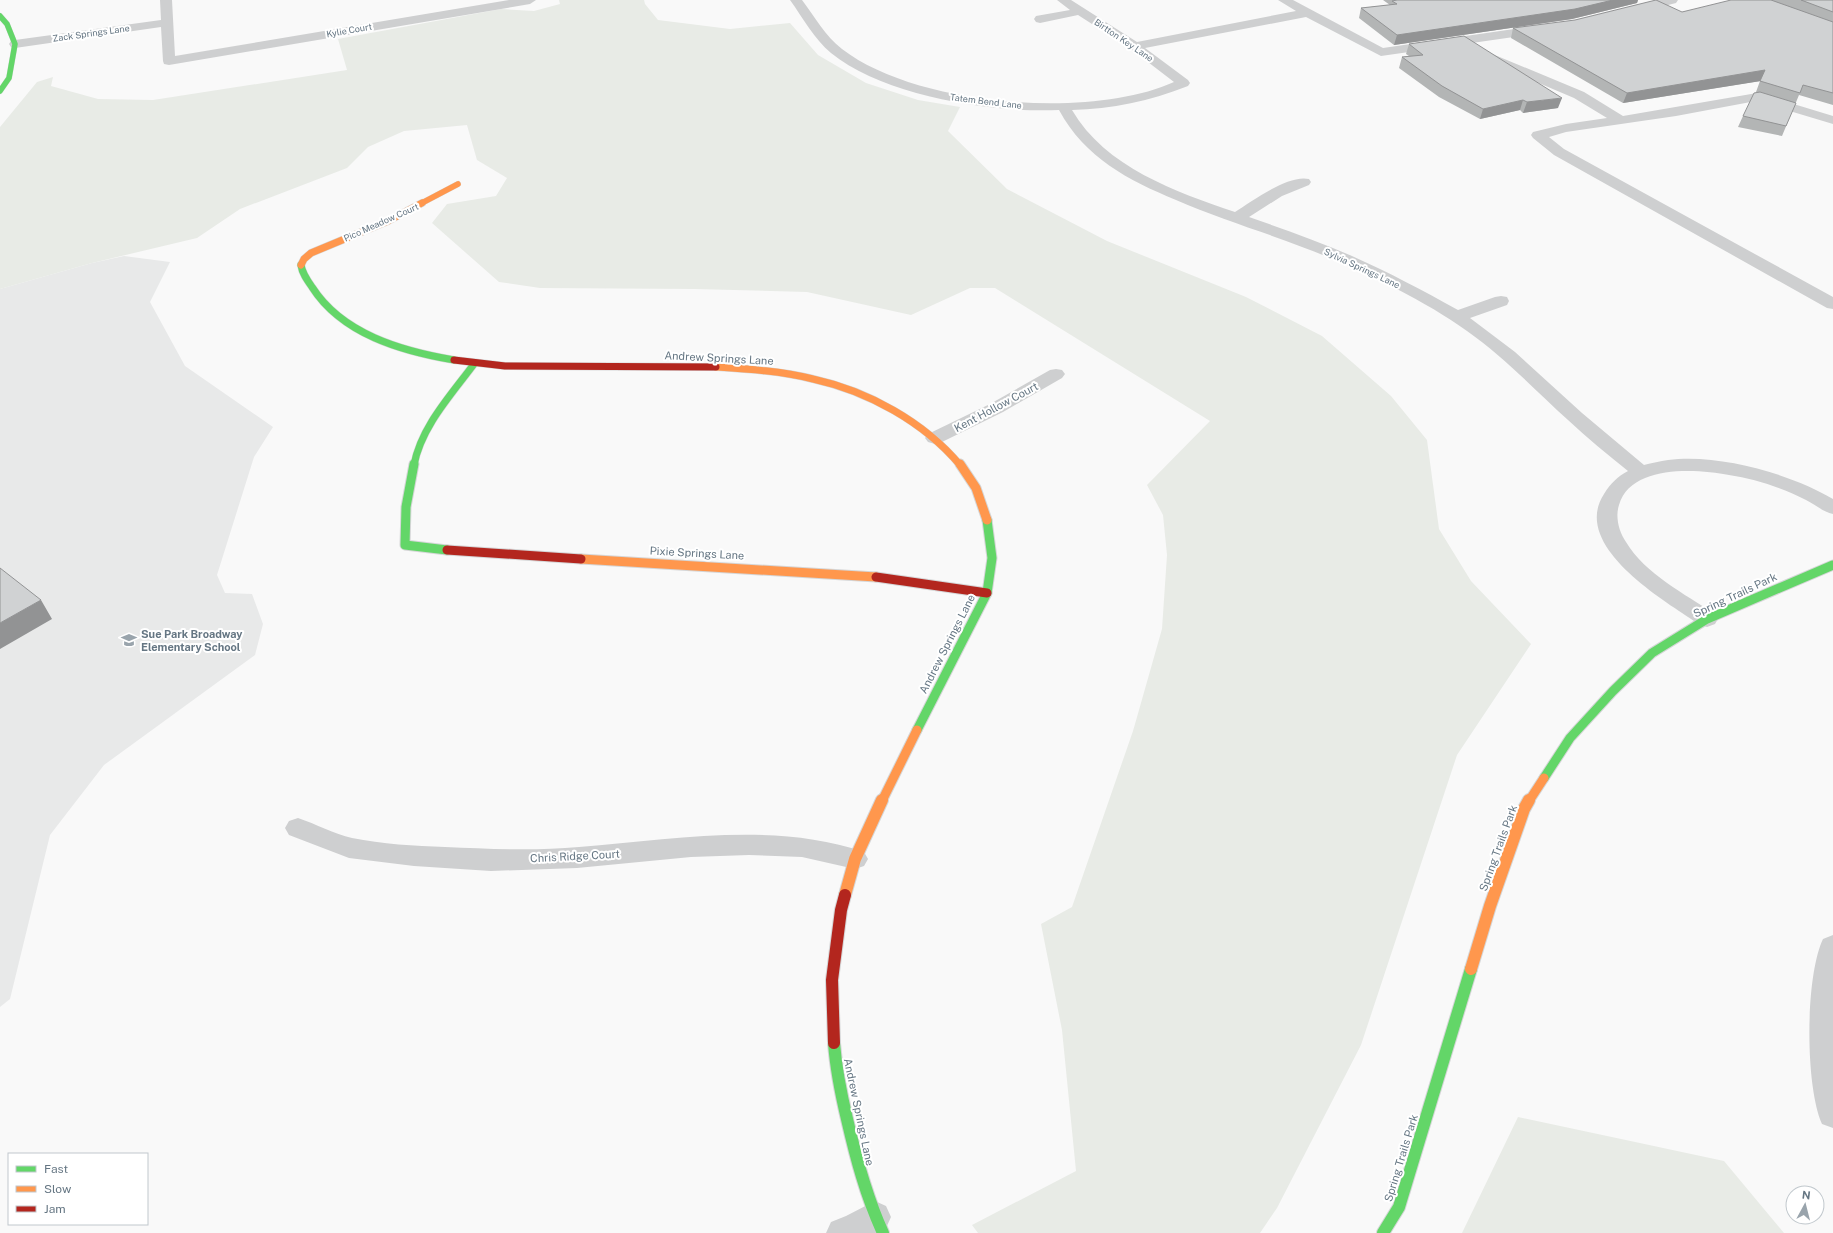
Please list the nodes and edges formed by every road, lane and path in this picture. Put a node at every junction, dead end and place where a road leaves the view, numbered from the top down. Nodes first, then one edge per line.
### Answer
1 (166, 0) edge
2 (530, 0) edge
3 (796, 0) edge
4 (1063, 0) edge
5 (1284, 0) edge
6 (1672, 0) edge
7 (1081, 11) junction
8 (1307, 13) junction
9 (1618, 13) edge
10 (0, 16) edge
11 (1040, 19) dead end
12 (166, 23) junction
13 (1557, 27) edge
14 (1464, 40) junction
15 (15, 44) junction
16 (1135, 46) junction
17 (1184, 83) joint
18 (0, 91) edge
19 (1063, 106) junction
20 (1620, 120) junction
21 (1833, 120) edge
22 (1304, 182) dead end
23 (458, 184) dead end
24 (1237, 218) junction
25 (304, 259) joint
26 (1501, 301) dead end
27 (1833, 304) edge
28 (1456, 317) junction
29 (474, 364) junction
30 (1056, 374) dead end
31 (935, 438) junction
32 (1641, 472) junction
33 (1833, 508) edge
34 (1833, 565) edge
35 (986, 593) junction
36 (1707, 620) junction
37 (298, 828) dead end
38 (856, 859) junction
39 (1833, 947) edge
40 (1833, 1114) edge
41 (879, 1225) edge
42 (842, 1233) edge
43 (1384, 1233) edge

1 - 12 street
2 - 12 street, Kylie Court
3 - 19 street, Tatem Bend Lane
4 - 7 street, Birtton Key Lane
5 - 8 street
6 - 9 street
7 - 11 street
7 - 16 street, Birtton Key Lane
8 - 14 street
8 - 16 street
10 - 15 street
12 - 15 street, Zack Springs Lane
13 - 14 street
14 - 20 street
15 - 18 street
16 - 17 street, Birtton Key Lane
17 - 19 street, Tatem Bend Lane
19 - 24 street, Sylvia Springs Lane
20 - 21 street
20 - 27 street
22 - 24 street
23 - 25 street, Pico Meadow Court
24 - 28 street, Sylvia Springs Lane
25 - 29 street, Andrew Springs Lane
26 - 28 street
28 - 32 street, Sylvia Springs Lane
29 - 31 street, Andrew Springs Lane
29 - 35 street, Pixie Springs Lane
30 - 31 street, Kent Hollow Court
31 - 35 street, Andrew Springs Lane
32 - 33 street
32 - 36 street
34 - 36 street, Spring Trails Park
35 - 38 street, Andrew Springs Lane
36 - 43 street, Spring Trails Park
37 - 38 street, Chris Ridge Court
38 - 41 street, Andrew Springs Lane
39 - 40 street
41 - 42 street

